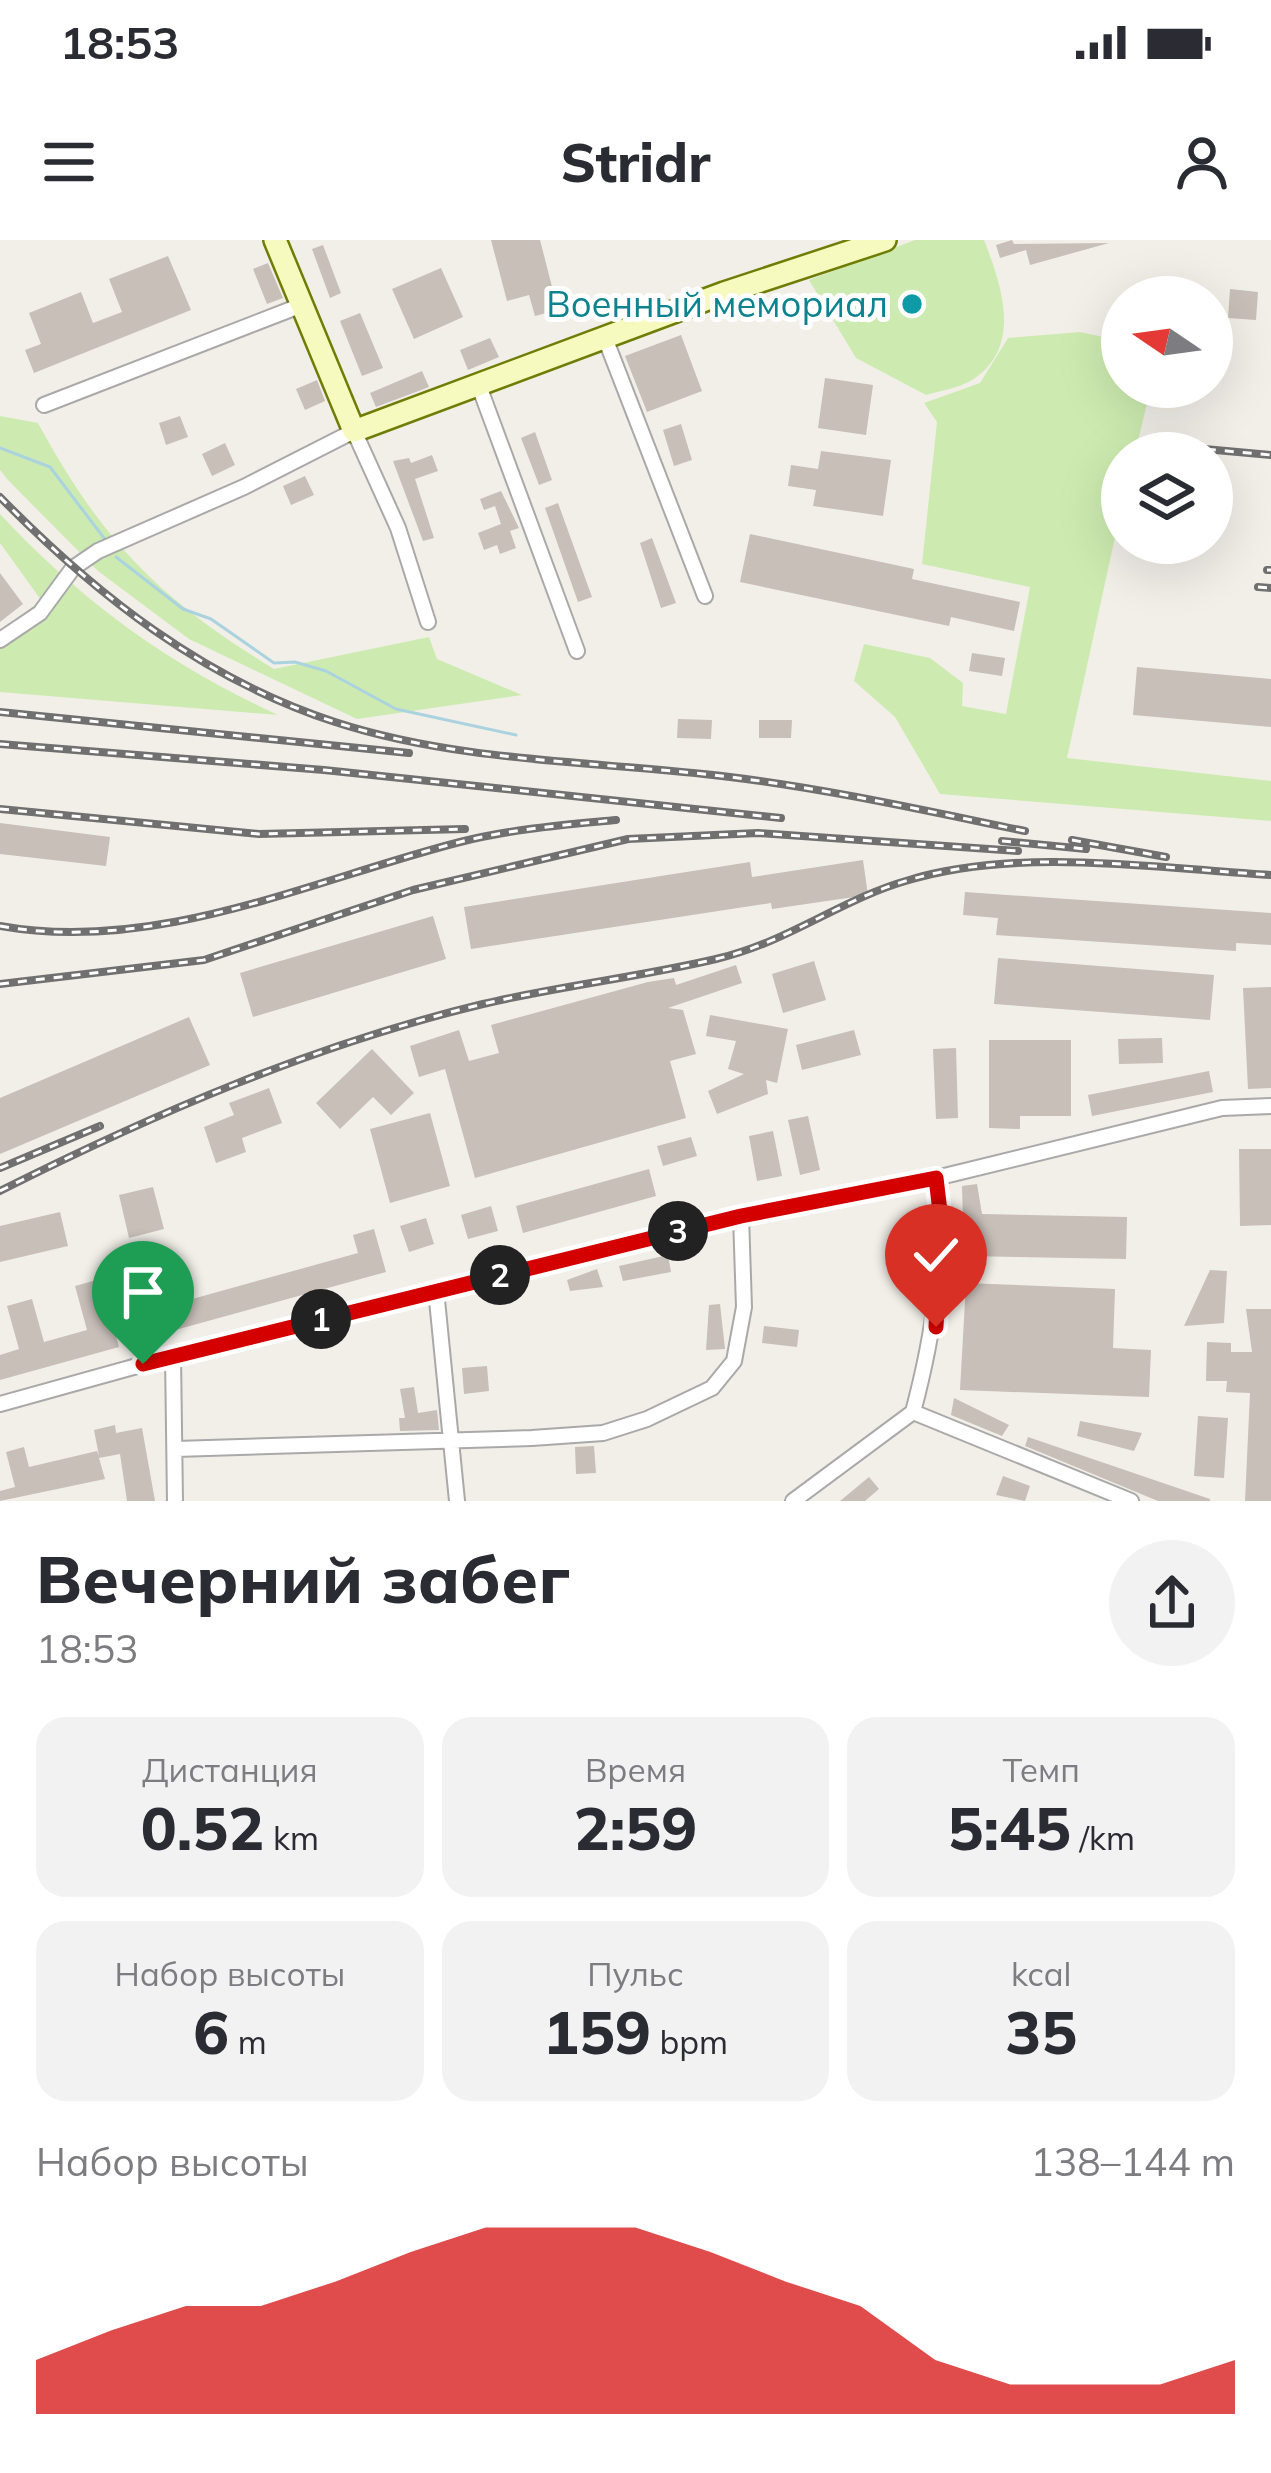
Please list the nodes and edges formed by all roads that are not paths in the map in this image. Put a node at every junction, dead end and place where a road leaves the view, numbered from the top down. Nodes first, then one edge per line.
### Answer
1 (275, 240) edge
2 (885, 240) edge
3 (302, 305) junction
4 (605, 338) junction
5 (479, 386) junction
6 (44, 405) dead end
7 (354, 431) junction
8 (705, 596) dead end
9 (428, 622) dead end
10 (0, 640) edge
11 (577, 651) dead end
12 (1271, 1106) edge
13 (936, 1178) junction
14 (741, 1216) junction
15 (436, 1290) junction
16 (173, 1356) junction
17 (0, 1404) edge
18 (913, 1412) junction
19 (452, 1441) junction
20 (176, 1449) junction
21 (175, 1501) edge
22 (458, 1501) edge
23 (793, 1501) edge
24 (1131, 1501) edge

1 - 3 street
2 - 4 street
3 - 6 street
3 - 7 street
4 - 5 street
4 - 8 street
5 - 7 street
5 - 11 street
7 - 9 street
7 - 10 street
12 - 13 street
13 - 14 street
13 - 18 street
14 - 15 street
14 - 19 street
15 - 16 street
15 - 19 street
16 - 17 street
16 - 20 street
18 - 23 street
18 - 24 street
19 - 20 street
19 - 22 street
20 - 21 street

